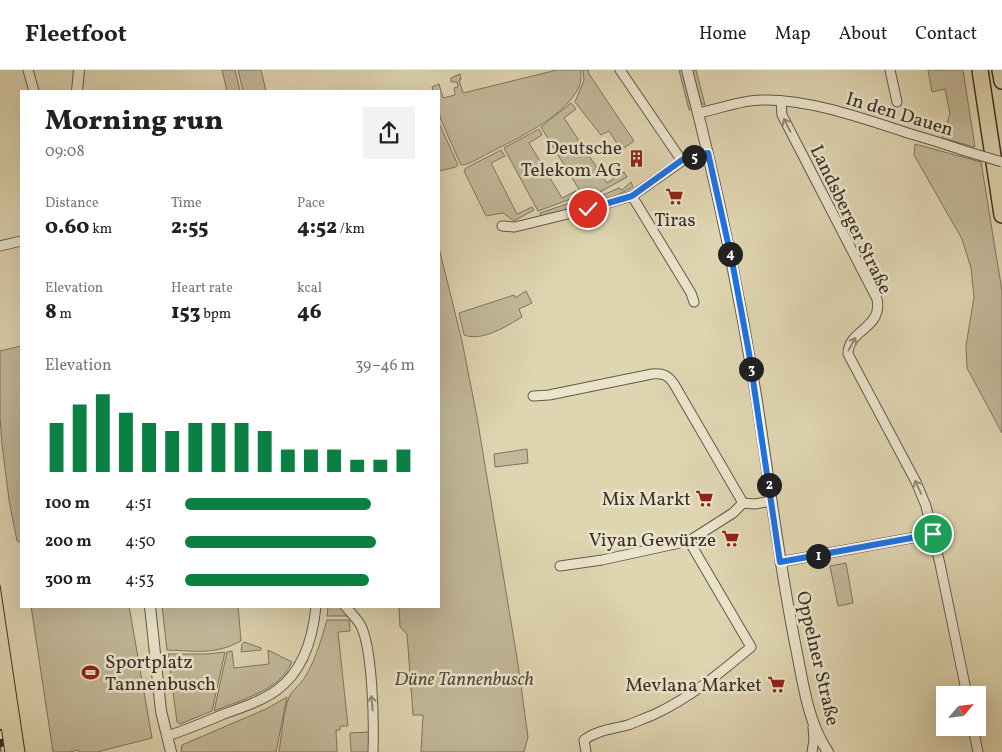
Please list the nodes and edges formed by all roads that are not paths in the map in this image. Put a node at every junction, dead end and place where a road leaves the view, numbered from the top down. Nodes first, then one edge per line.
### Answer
1 (28, 70) edge
2 (79, 70) edge
3 (620, 70) edge
4 (687, 70) edge
5 (890, 70) edge
6 (980, 70) edge
7 (1000, 70) edge
8 (1002, 81) edge
9 (34, 90) edge
10 (77, 90) edge
11 (781, 102) junction
12 (896, 102) dead end
13 (698, 114) junction
14 (708, 153) junction
15 (682, 160) junction
16 (1002, 162) edge
17 (632, 196) junction
18 (1002, 216) edge
19 (502, 226) dead end
20 (20, 241) edge
21 (0, 246) edge
22 (694, 302) dead end
23 (533, 396) dead end
24 (771, 502) junction
25 (743, 503) junction
26 (933, 534) junction
27 (689, 541) junction
28 (780, 562) junction
29 (560, 566) dead end
30 (150, 608) edge
31 (316, 608) edge
32 (347, 608) edge
33 (965, 686) edge
34 (813, 721) junction
35 (167, 736) junction
36 (975, 736) edge
37 (171, 752) edge
38 (373, 752) edge
39 (586, 752) edge
40 (812, 752) edge
41 (828, 752) edge
42 (978, 752) edge

1 - 9 street
2 - 10 street
3 - 15 street
4 - 13 street, Oppelner Straße
5 - 12 street
6 - 18 highway
7 - 8 highway
11 - 13 street, In den Dauen
11 - 16 street, In den Dauen, bridge
26 -> 11 street, Landsberger Straße
13 - 14 street, Oppelner Straße
14 - 15 street
14 - 24 street, Oppelner Straße
15 - 17 street
17 - 19 street
17 - 22 street
20 - 21 street
23 - 25 street
24 - 25 street
24 - 28 street, Oppelner Straße
25 - 27 street
26 - 28 street
26 - 33 street, Landsberger Straße
27 - 29 street
27 - 39 street
28 - 34 street, Oppelner Straße
30 - 35 street
31 - 35 street
38 -> 32 street
34 - 40 street
34 - 41 street, Oppelner Straße
35 - 37 street
36 - 42 street

